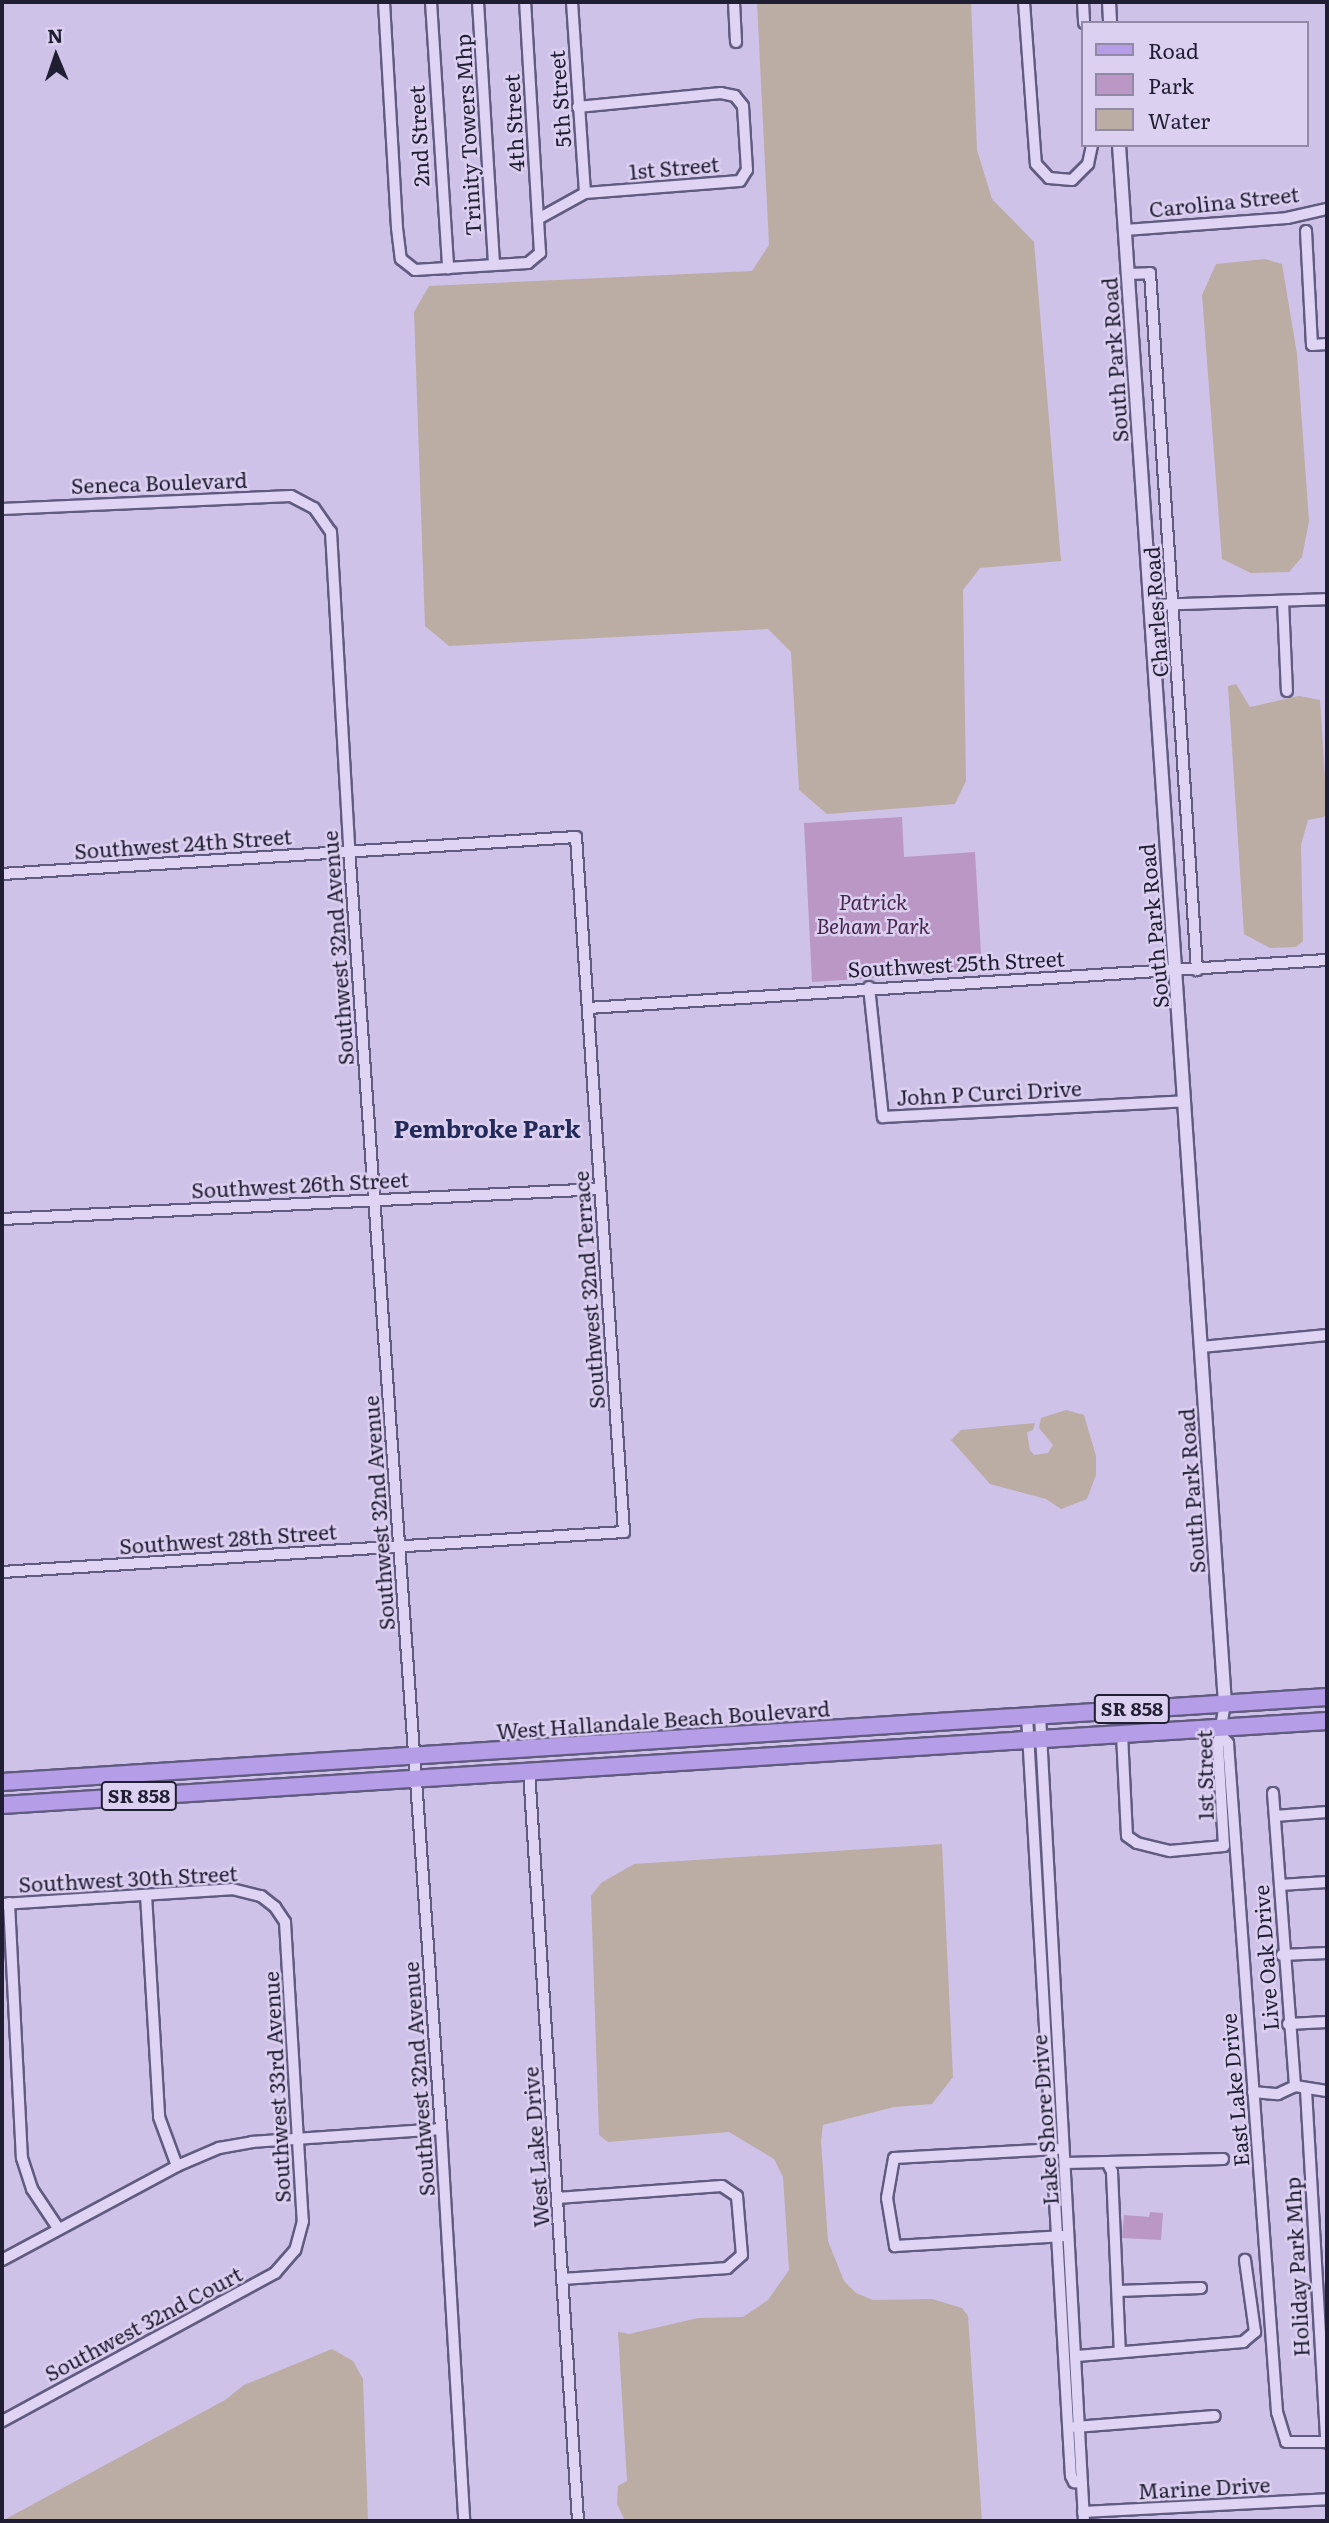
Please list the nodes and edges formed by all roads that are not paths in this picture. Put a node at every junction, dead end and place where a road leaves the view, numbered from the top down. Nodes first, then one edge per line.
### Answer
1 (384, 2) edge
2 (431, 2) edge
3 (478, 2) edge
4 (525, 2) edge
5 (572, 2) edge
6 (734, 2) edge
7 (1024, 2) edge
8 (1083, 2) edge
9 (1109, 2) edge
10 (1084, 21) edge
11 (1110, 21) edge
12 (736, 42) dead end
13 (578, 107) junction
14 (1092, 147) edge
15 (1119, 147) edge
16 (585, 193) junction
17 (1327, 209) edge
18 (538, 219) junction
19 (1125, 230) junction
20 (1306, 231) dead end
21 (494, 265) junction
22 (448, 268) junction
23 (1127, 274) junction
24 (1327, 344) edge
25 (314, 508) joint
26 (2, 509) edge
27 (1327, 599) edge
28 (1283, 601) junction
29 (1150, 604) junction
30 (1174, 604) junction
31 (1287, 691) dead end
32 (576, 837) joint
33 (349, 848) junction
34 (2, 874) edge
35 (1327, 960) edge
36 (1197, 970) junction
37 (1175, 971) junction
38 (869, 987) junction
39 (588, 1008) junction
40 (1185, 1101) junction
41 (600, 1189) junction
42 (374, 1198) junction
43 (2, 1219) edge
44 (1327, 1335) edge
45 (1200, 1347) junction
46 (624, 1532) joint
47 (399, 1547) junction
48 (2, 1572) edge
49 (1327, 1697) edge
50 (1225, 1703) junction
51 (1033, 1716) junction
52 (1327, 1721) edge
53 (930, 1723) junction
54 (784, 1732) junction
55 (1221, 1732) junction
56 (1122, 1734) junction
57 (1035, 1741) junction
58 (791, 1755) junction
59 (415, 1756) junction
60 (648, 1763) junction
61 (233, 1767) junction
62 (529, 1771) junction
63 (104, 1775) junction
64 (416, 1778) junction
65 (2, 1782) edge
66 (1273, 1793) dead end
67 (2, 1796) edge
68 (108, 1798) junction
69 (2, 1805) edge
70 (1327, 1812) edge
71 (1275, 1816) junction
72 (1046, 1830) junction
73 (1033, 1831) junction
74 (1327, 1882) edge
75 (1280, 1885) junction
76 (146, 1895) junction
77 (6, 1904) edge
78 (285, 1922) joint
79 (1327, 1953) edge
80 (1282, 1955) junction
81 (1327, 2022) edge
82 (1288, 2024) junction
83 (1295, 2086) junction
84 (1306, 2090) junction
85 (1327, 2091) edge
86 (1253, 2092) junction
87 (441, 2129) junction
88 (301, 2139) junction
89 (1051, 2149) junction
90 (1065, 2149) junction
91 (1223, 2159) dead end
92 (1066, 2162) junction
93 (1107, 2162) junction
94 (177, 2166) junction
95 (557, 2198) junction
96 (58, 2228) junction
97 (1071, 2236) junction
98 (1058, 2237) junction
99 (295, 2250) joint
100 (2, 2260) edge
101 (1245, 2260) dead end
102 (564, 2279) junction
103 (1201, 2288) dead end
104 (1118, 2291) junction
105 (1062, 2309) junction
106 (1074, 2309) junction
107 (1121, 2352) junction
108 (1077, 2360) junction
109 (1065, 2365) junction
110 (1215, 2416) dead end
111 (2, 2421) edge
112 (1074, 2427) junction
113 (1326, 2442) edge
114 (1327, 2499) edge
115 (1169, 2515) edge
116 (1084, 2516) edge
117 (464, 2521) edge
118 (578, 2521) edge

1 - 22 street
2 - 22 street, 2nd Street
3 - 21 street, Trinity Towers Mhp
4 - 18 street, 4th Street
5 - 13 street, 5th Street
6 - 12 street
7 - 14 street
8 - 10 street
9 - 11 street
13 - 16 street, 5th Street
13 - 16 street, 1st Street
15 - 19 street, South Park Road
16 - 18 street, 1st Street
17 - 19 street, Carolina Street
18 - 21 street, 4th Street
19 - 23 street, South Park Road
20 - 24 street
21 - 22 street
23 - 29 street, South Park Road
23 - 30 street, Charles Road
25 - 26 street, Seneca Boulevard
25 - 33 street, Southwest 32nd Avenue
27 - 28 street
28 - 30 street
28 - 31 street
29 - 30 street
29 - 37 street, South Park Road
30 - 36 street, Charles Road
32 - 33 street, Southwest 24th Street
32 - 39 street, Southwest 32nd Terrace
33 - 34 street, Southwest 24th Street
33 - 42 street, Southwest 32nd Avenue
35 - 36 street, Southwest 25th Street
36 - 37 street, Southwest 25th Street
37 - 38 street, Southwest 25th Street
37 - 40 street, South Park Road
38 - 39 street, Southwest 25th Street
38 - 40 street, John P Curci Drive
39 - 41 street, Southwest 32nd Terrace
40 - 45 street, South Park Road
41 - 42 street, Southwest 26th Street
41 - 46 street, Southwest 32nd Terrace
42 - 43 street, Southwest 26th Street
42 - 47 street, Southwest 32nd Avenue
44 - 45 street
45 - 50 street, South Park Road
46 - 47 street, Southwest 28th Street
47 - 48 street, Southwest 28th Street
47 - 59 street, Southwest 32nd Avenue
49 - 50 main road, West Hallandale Beach Boulevard / SR 858
50 - 51 main road, West Hallandale Beach Boulevard / SR 858
50 - 55 street, 1st Street
51 - 53 main road, West Hallandale Beach Boulevard / SR 858
51 - 57 street, Lake Shore Drive
52 - 55 main road, West Hallandale Beach Boulevard / SR 858
53 - 54 main road, West Hallandale Beach Boulevard / SR 858
53 - 58 main road
54 - 59 main road, West Hallandale Beach Boulevard / SR 858
54 - 60 main road
55 - 56 main road, West Hallandale Beach Boulevard / SR 858
55 - 56 street, 1st Street
55 - 86 street, East Lake Drive
56 - 57 main road, West Hallandale Beach Boulevard / SR 858
57 - 58 main road, West Hallandale Beach Boulevard / SR 858
57 - 72 street, Lake Shore Drive
57 - 73 street, Lake Shore Drive
58 - 60 main road, West Hallandale Beach Boulevard / SR 858
59 - 61 main road, West Hallandale Beach Boulevard / SR 858
59 - 64 street, Southwest 32nd Avenue
60 - 62 main road, West Hallandale Beach Boulevard / SR 858
61 - 63 main road, West Hallandale Beach Boulevard / SR 858
61 - 68 main road
62 - 64 main road, West Hallandale Beach Boulevard / SR 858
62 - 95 street, West Lake Drive
63 - 65 main road, West Hallandale Beach Boulevard / SR 858
63 - 67 main road
64 - 68 main road, West Hallandale Beach Boulevard / SR 858
64 - 87 street, Southwest 32nd Avenue
66 - 71 street, Live Oak Drive
68 - 69 main road, West Hallandale Beach Boulevard / SR 858
70 - 71 street
71 - 75 street, Live Oak Drive
72 - 73 street
72 - 90 street, Lake Shore Drive
73 - 89 street, Lake Shore Drive
74 - 75 street
75 - 80 street, Live Oak Drive
76 - 77 street, Southwest 30th Street
76 - 78 street, Southwest 30th Street
76 - 94 street
77 - 96 street
78 - 88 street, Southwest 33rd Avenue
79 - 80 street
80 - 82 street, Live Oak Drive
81 - 82 street
82 - 83 street, Live Oak Drive
83 - 84 street
83 - 86 street
84 - 85 street
84 - 113 street, Holiday Park Mhp
86 - 113 street, East Lake Drive
87 - 88 street
87 - 117 street, Southwest 32nd Avenue
88 - 94 street
88 - 99 street, Southwest 33rd Avenue
89 - 90 street
89 - 98 street, Lake Shore Drive
89 - 98 street
90 - 92 street, Lake Shore Drive
91 - 93 street
92 - 93 street
92 - 97 street, Lake Shore Drive
93 - 104 street
94 - 96 street
95 - 102 street, West Lake Drive
95 - 102 street
96 - 100 street
97 - 98 street
97 - 106 street, Lake Shore Drive
98 - 105 street, Lake Shore Drive
99 - 111 street, Southwest 32nd Court
101 - 107 street
102 - 118 street, West Lake Drive
103 - 104 street
104 - 107 street
105 - 106 street
105 - 109 street, Lake Shore Drive
106 - 108 street, Lake Shore Drive
107 - 108 street
108 - 109 street
108 - 112 street, Lake Shore Drive
109 - 112 street, Lake Shore Drive
110 - 112 street
112 - 116 street, Lake Shore Drive
114 - 115 street, Marine Drive
115 - 116 street, Marine Drive

